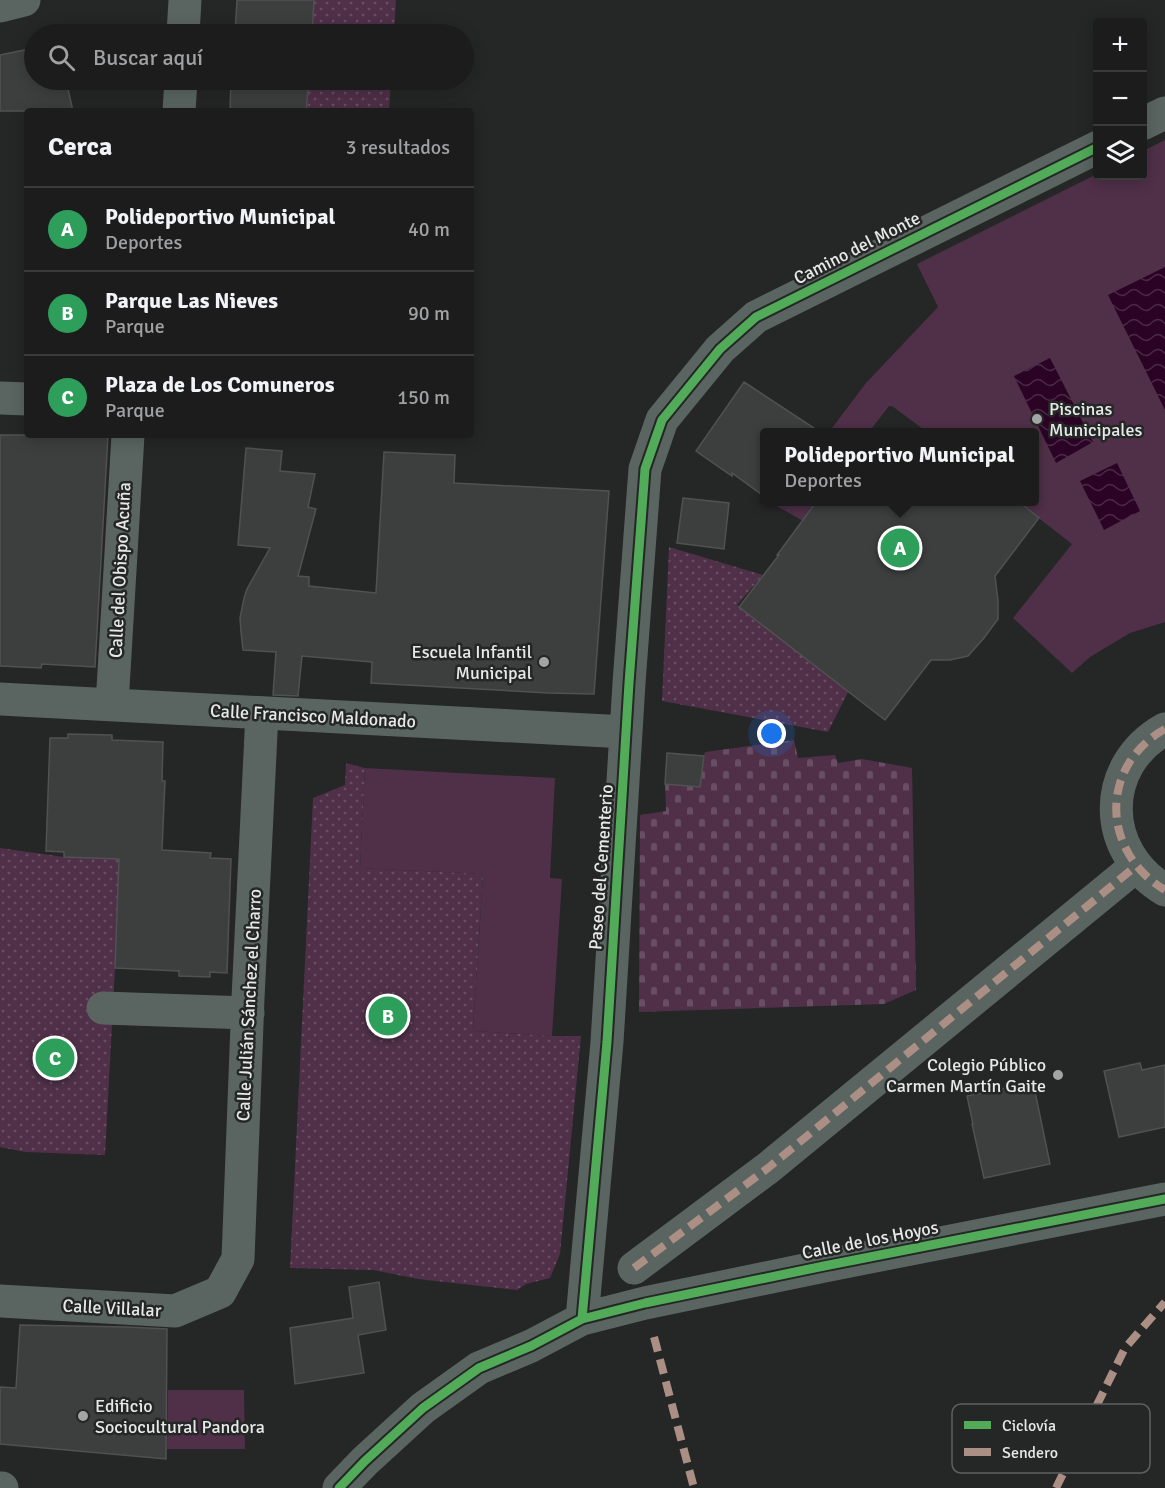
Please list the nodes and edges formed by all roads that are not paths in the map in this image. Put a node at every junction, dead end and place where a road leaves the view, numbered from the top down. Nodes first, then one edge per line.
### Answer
1 (24, 0) edge
2 (185, 0) edge
3 (0, 6) edge
4 (184, 24) edge
5 (180, 90) edge
6 (179, 108) edge
7 (1165, 113) edge
8 (1147, 122) edge
9 (1093, 149) edge
10 (0, 398) edge
11 (24, 399) edge
12 (662, 420) joint
13 (128, 438) edge
14 (0, 699) edge
15 (112, 705) junction
16 (262, 713) junction
17 (1165, 729) edge
18 (626, 732) junction
19 (1136, 866) junction
20 (1165, 891) edge
21 (103, 1008) dead end
22 (248, 1013) junction
23 (1165, 1199) edge
24 (634, 1268) dead end
25 (220, 1292) joint
26 (0, 1301) edge
27 (582, 1318) junction
28 (339, 1488) edge

1 - 3 street
2 - 4 street
5 - 6 street
7 - 8 street
9 - 12 street, Camino del Monte
10 - 11 street
12 - 18 street, Paseo del Cementerio
13 - 15 street, Calle del Obispo Acuña
14 - 15 street, Calle Francisco Maldonado
15 - 16 street, Calle Francisco Maldonado
16 - 18 street, Calle Francisco Maldonado
16 - 22 street, Calle Julián Sánchez el Charro
17 - 19 street
18 - 27 street, Paseo del Cementerio
19 - 20 street
19 - 24 street
21 - 22 street
22 - 25 street, Calle Julián Sánchez el Charro
23 - 27 street, Calle de los Hoyos
25 - 26 street, Calle Villalar
27 - 28 street, Calle de los Hoyos

